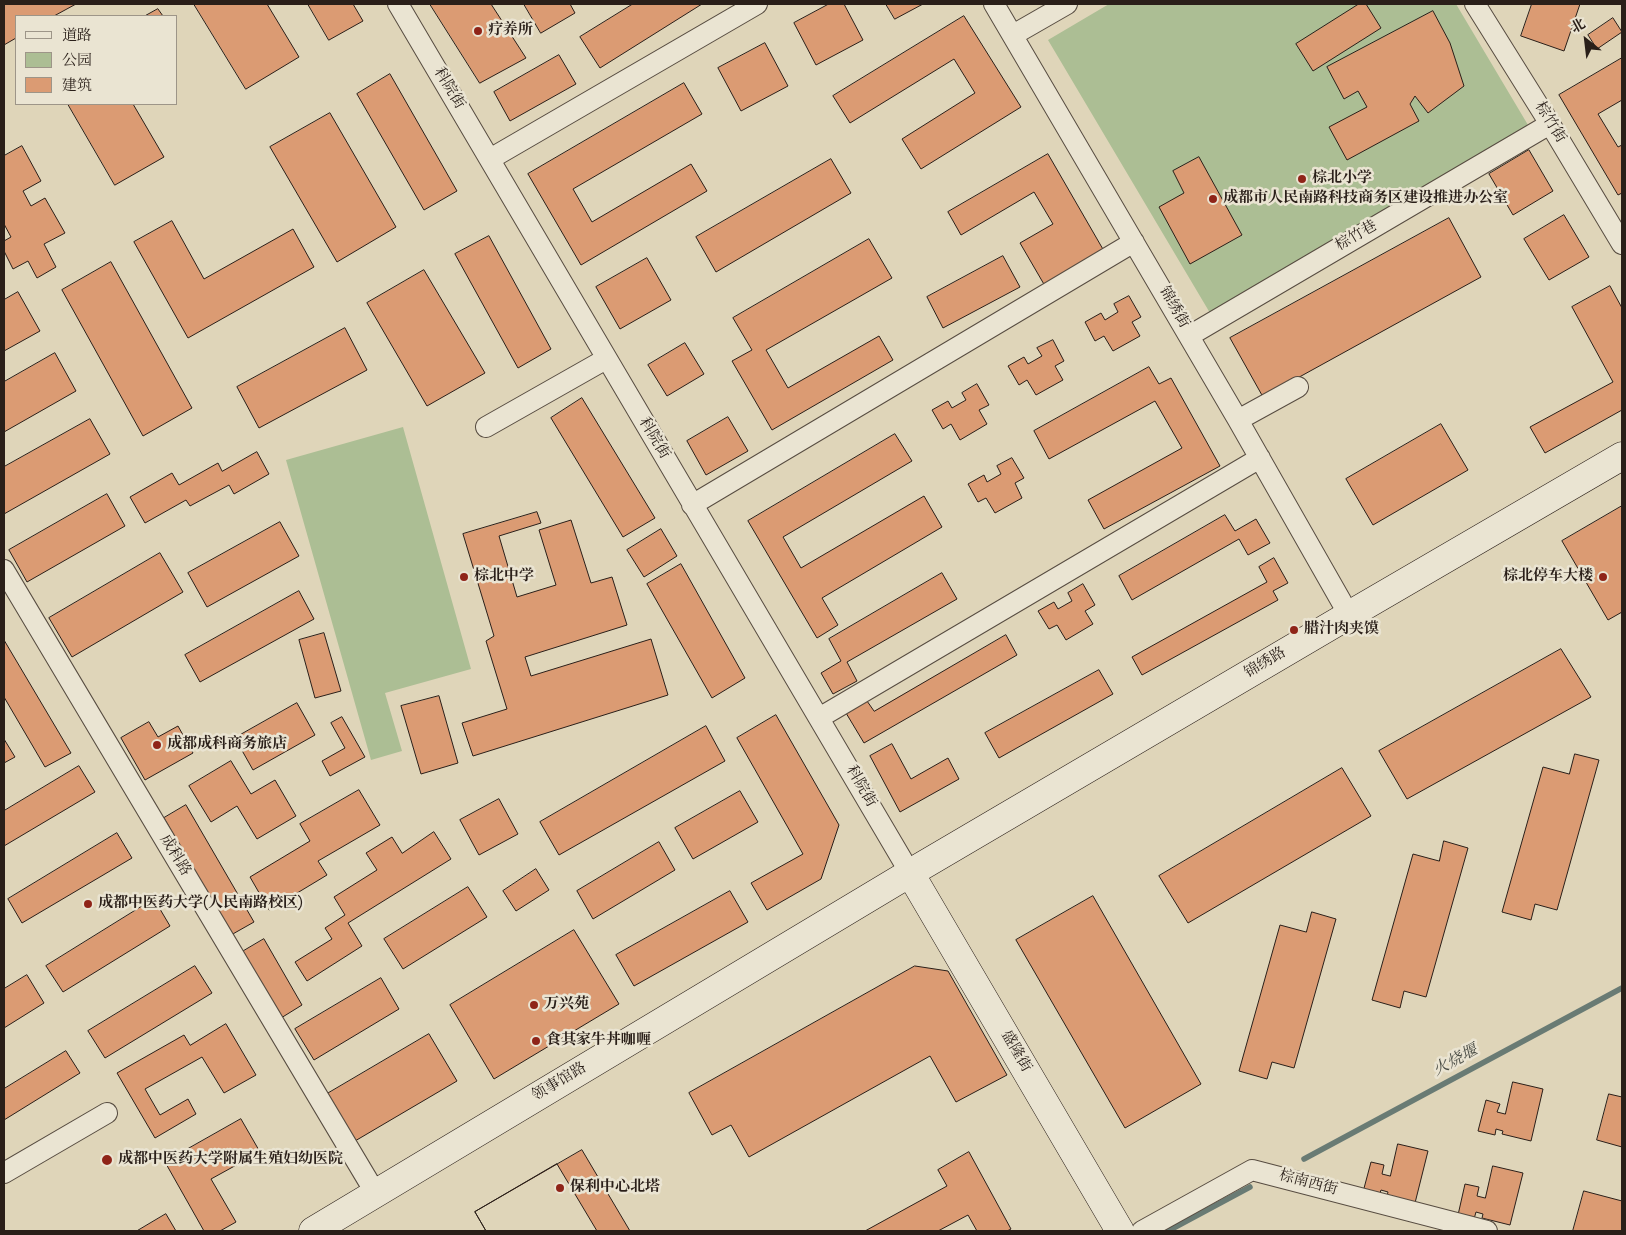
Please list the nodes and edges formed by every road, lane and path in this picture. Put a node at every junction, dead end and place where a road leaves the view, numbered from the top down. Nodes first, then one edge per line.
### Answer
1 (398, 4) edge
2 (757, 4) edge
3 (994, 4) edge
4 (1067, 4) edge
5 (1475, 4) edge
6 (1013, 35) junction
7 (1550, 124) junction
8 (490, 159) junction
9 (1134, 242) junction
10 (1622, 244) edge
11 (1189, 336) junction
12 (606, 359) junction
13 (1298, 386) dead end
14 (1238, 420) junction
15 (486, 427) dead end
16 (1622, 456) edge
17 (1260, 458) junction
18 (692, 505) junction
19 (4, 570) edge
20 (1349, 615) junction
21 (819, 718) junction
22 (910, 873) junction
23 (107, 1112) dead end
24 (4, 1174) edge
25 (376, 1194) junction
26 (313, 1231) edge
27 (1120, 1231) edge
28 (1142, 1231) edge
29 (1486, 1231) edge

1 - 8 street, 科院街
2 - 8 street
3 - 6 street, 锦绣街
4 - 6 street
5 - 7 street, 棕竹街
6 - 9 street, 锦绣街
7 - 10 street, 棕竹街
7 - 11 street, 棕竹巷
8 - 12 street, 科院街
9 - 11 street, 锦绣街
9 - 18 street
11 - 14 street, 锦绣街
12 - 15 street
12 - 18 street, 科院街
13 - 14 street
14 - 17 street, 锦绣街
16 - 20 main road, 锦绣路
17 - 20 street, 锦绣街
17 - 21 street
18 - 21 street, 科院街
19 - 25 street, 成科路
20 - 22 main road, 锦绣路
21 - 22 street, 科院街
22 - 25 main road, 领事馆路
22 - 27 main road, 盛隆街
23 - 24 street
25 - 26 main road, 领事馆路
28 - 29 street, 棕南西街

